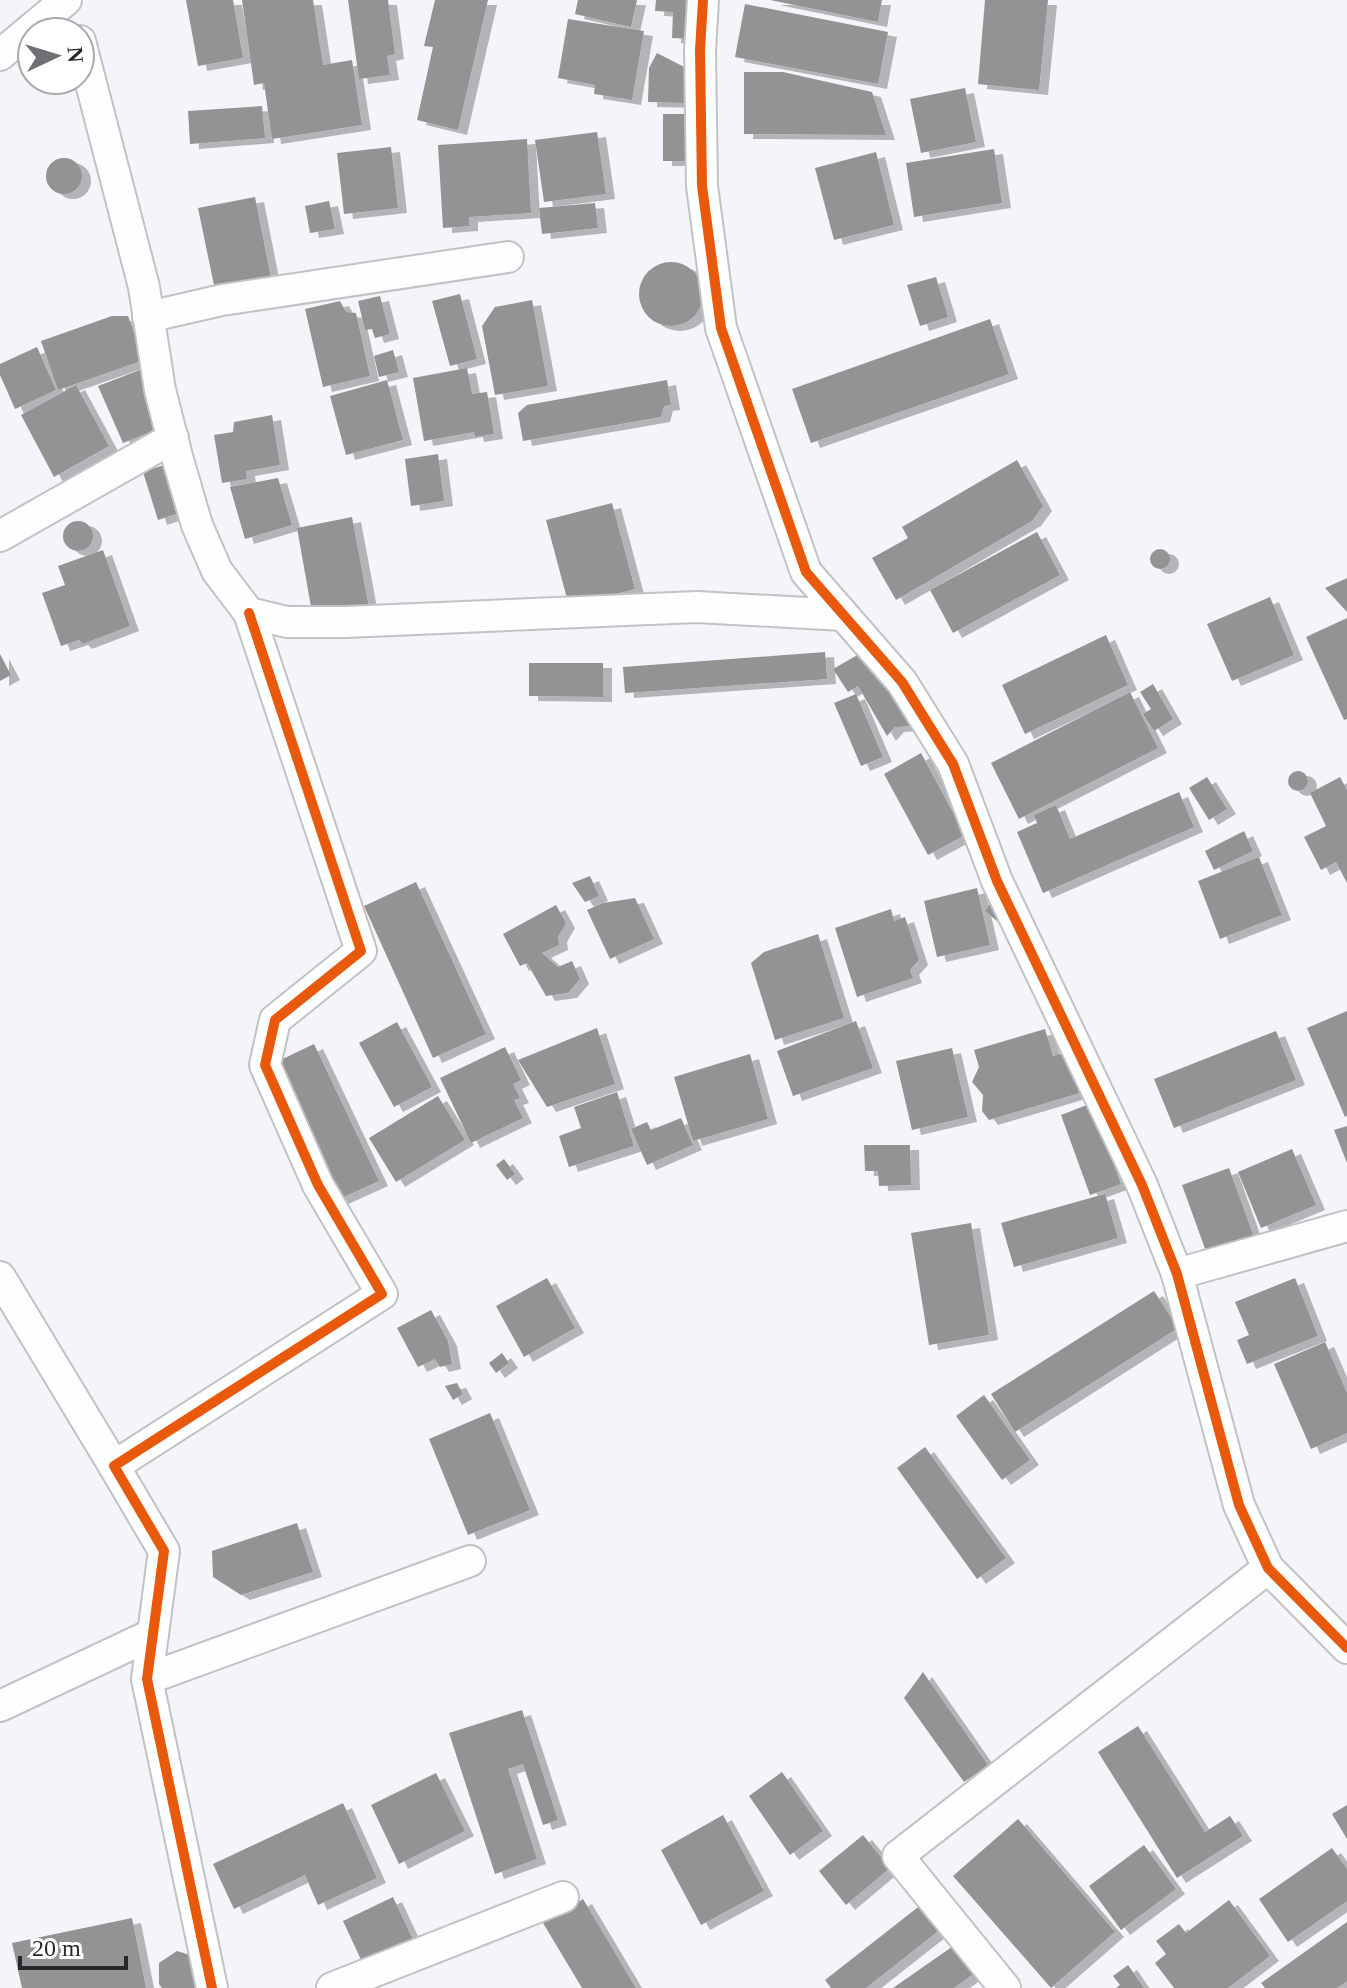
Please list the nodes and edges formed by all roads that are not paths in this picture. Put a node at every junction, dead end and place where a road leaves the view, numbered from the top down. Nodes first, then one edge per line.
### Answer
1 (67, 0) edge
2 (703, 0) edge
3 (0, 55) edge
4 (94, 96) edge
5 (508, 257) dead end
6 (148, 317) junction
7 (173, 438) junction
8 (0, 536) edge
9 (249, 613) junction
10 (843, 615) junction
11 (1347, 1226) edge
12 (1177, 1274) junction
13 (0, 1277) edge
14 (114, 1466) junction
15 (470, 1561) dead end
16 (1268, 1568) junction
17 (153, 1634) junction
18 (1347, 1648) edge
19 (147, 1679) junction
20 (0, 1706) edge
21 (563, 1897) dead end
22 (212, 1988) edge
23 (332, 1988) edge
24 (1005, 1988) edge

1 - 3 street
2 - 10 street
4 - 6 street
5 - 6 street
6 - 7 street
7 - 8 street
7 - 9 street
9 - 10 street
9 - 14 street
10 - 12 street
11 - 12 street
12 - 16 street
13 - 14 street
14 - 17 street
15 - 19 street
16 - 18 street
16 - 24 street
17 - 19 street
17 - 20 street
19 - 22 street
21 - 23 street

